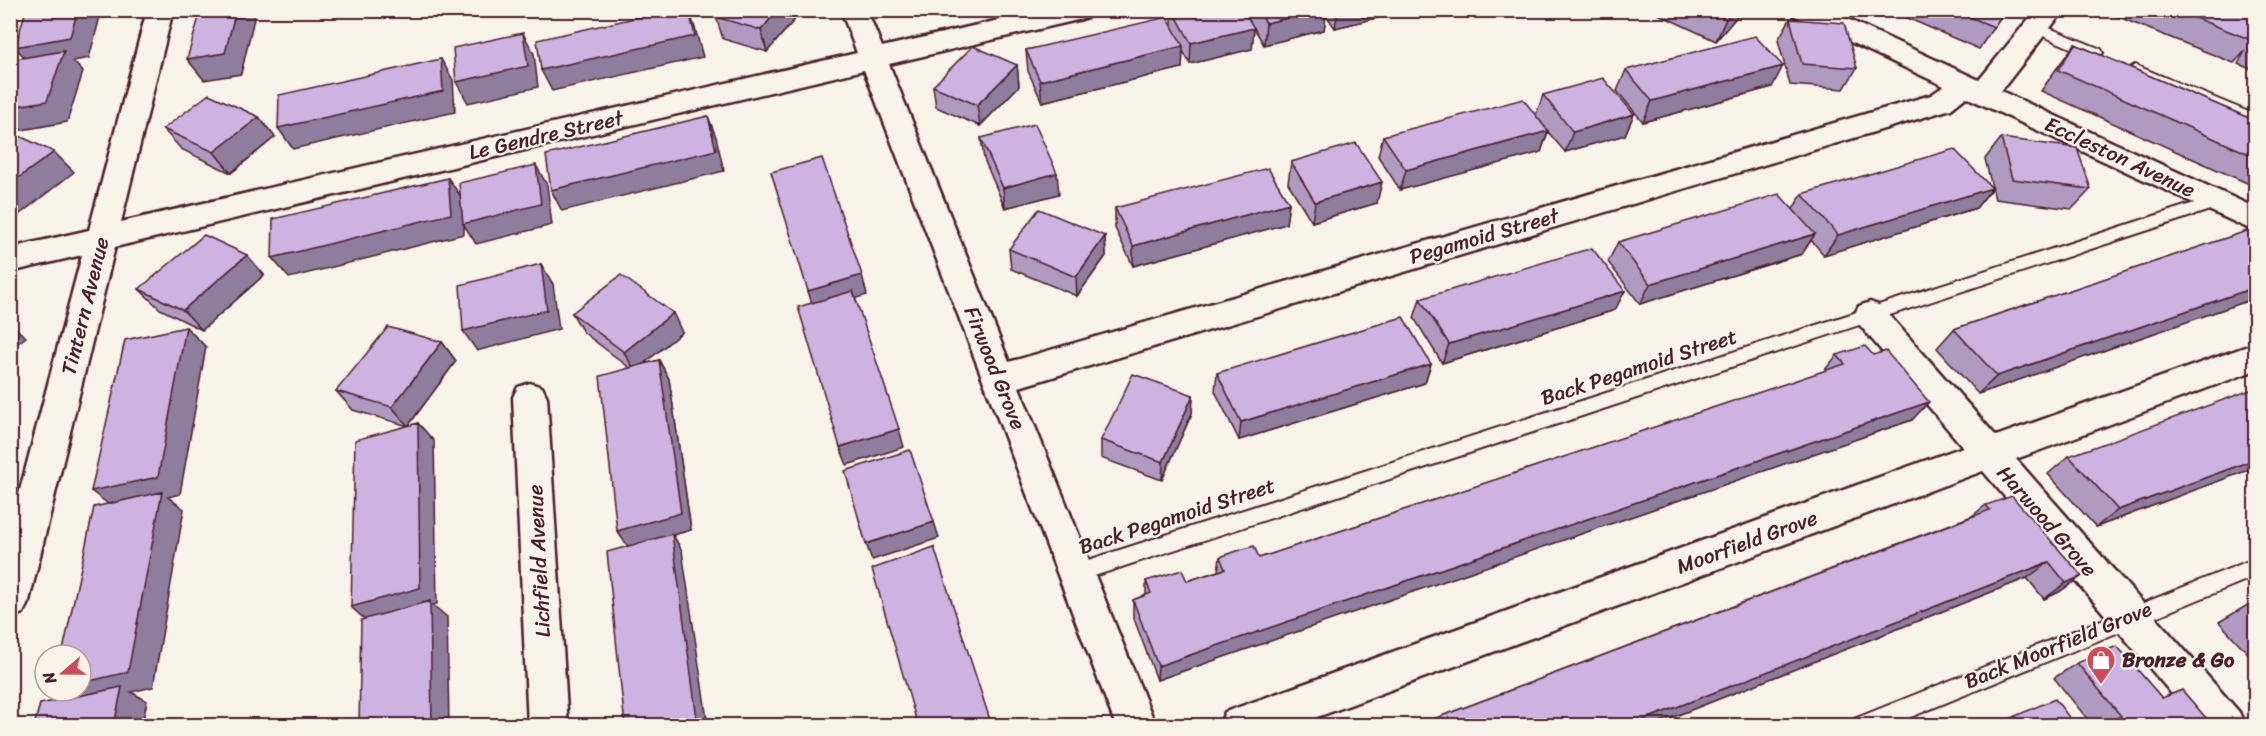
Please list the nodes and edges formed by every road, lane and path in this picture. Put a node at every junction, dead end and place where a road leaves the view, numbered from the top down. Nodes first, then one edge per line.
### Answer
1 (160, 10) edge
2 (854, 10) edge
3 (1082, 10) edge
4 (1804, 10) edge
5 (2043, 16) edge
6 (873, 58) junction
7 (1973, 88) junction
8 (2256, 121) edge
9 (2216, 202) junction
10 (2256, 221) edge
11 (101, 238) junction
12 (10, 260) edge
13 (1870, 315) junction
14 (2256, 356) edge
15 (999, 379) junction
16 (530, 397) dead end
17 (1989, 454) junction
18 (2256, 567) edge
19 (1076, 573) junction
20 (11, 598) edge
21 (2130, 616) junction
22 (548, 726) edge
23 (1136, 726) edge
24 (1239, 726) edge
25 (1862, 726) edge
26 (2225, 726) edge

1 - 11 street, Tintern Avenue
2 - 6 street, Firwood Grove
3 - 6 street, Le Gendre Street
4 - 7 street, Eccleston Avenue
5 - 7 street, Pegamoid Street
5 - 8 lane
6 - 11 street, Le Gendre Street
6 - 15 street, Firwood Grove
7 - 9 street, Eccleston Avenue
7 - 15 street, Pegamoid Street
9 - 10 street, Eccleston Avenue
9 - 13 lane, Back Pegamoid Street
11 - 12 street, Le Gendre Street
11 - 20 street, Tintern Avenue
13 - 17 street, Harwood Grove
13 - 19 lane, Back Pegamoid Street
14 - 17 street, Moorfield Grove
15 - 19 street, Firwood Grove
16 - 22 street, Lichfield Avenue
17 - 21 street, Harwood Grove
17 - 24 street, Moorfield Grove
18 - 21 lane, Back Moorfield Grove
19 - 23 street, Firwood Grove
21 - 25 lane, Back Moorfield Grove
21 - 26 street, Harwood Grove

